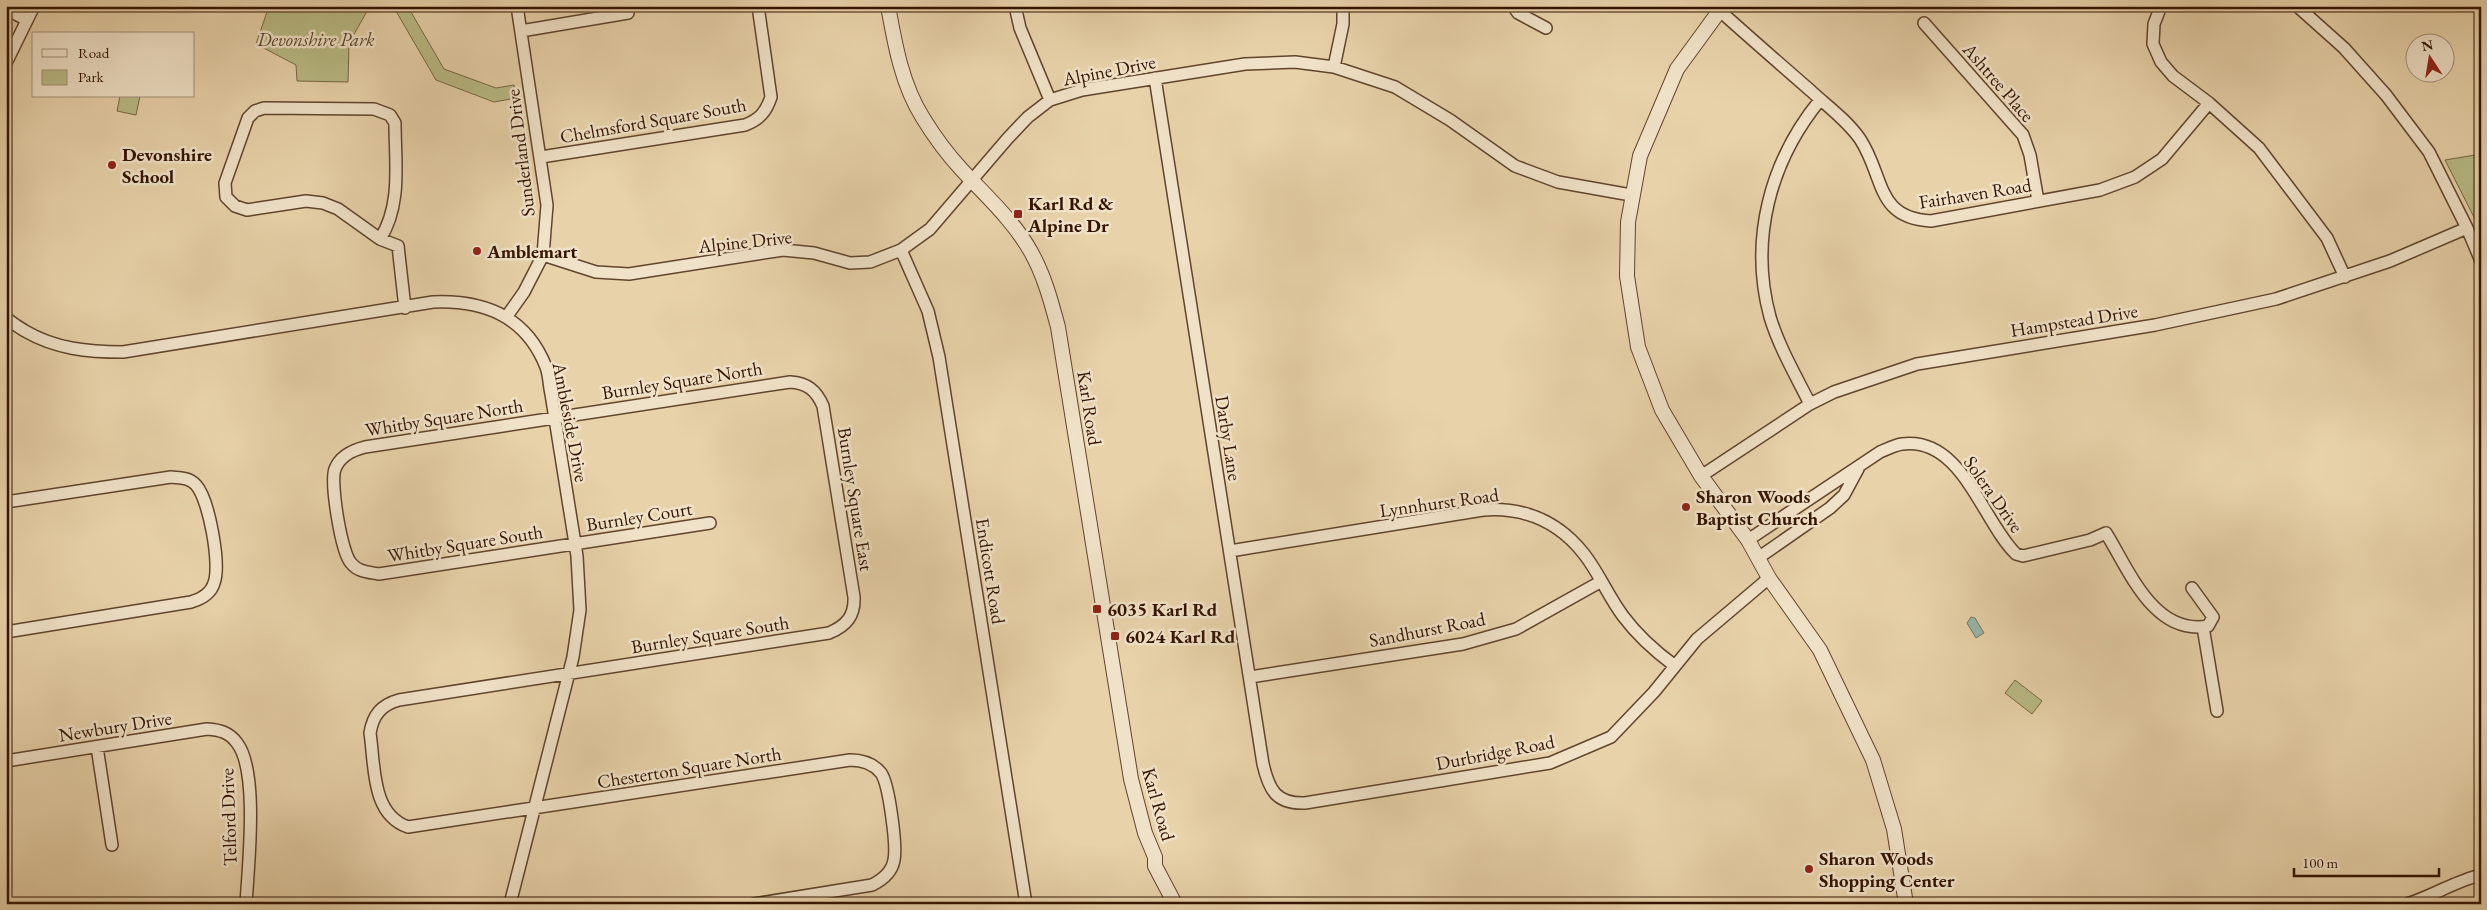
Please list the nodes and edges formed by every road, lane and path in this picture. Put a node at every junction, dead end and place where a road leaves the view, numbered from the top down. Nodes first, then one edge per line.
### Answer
1 (34, 6) edge
2 (517, 6) edge
3 (758, 6) edge
4 (888, 6) edge
5 (1015, 6) edge
6 (1343, 6) edge
7 (1513, 6) edge
8 (2161, 6) edge
9 (2297, 6) edge
10 (1721, 8) edge
11 (6, 10) edge
12 (628, 13) dead end
13 (27, 20) junction
14 (1924, 23) dead end
15 (1546, 28) dead end
16 (521, 31) junction
17 (6, 63) edge
18 (1334, 66) junction
19 (1155, 78) junction
20 (1050, 100) junction
21 (1820, 100) junction
22 (2209, 103) junction
23 (541, 157) junction
24 (972, 180) junction
25 (1631, 195) junction
26 (2038, 201) junction
27 (2467, 228) junction
28 (380, 238) junction
29 (901, 250) junction
30 (543, 255) junction
31 (2481, 261) edge
32 (2345, 277) junction
33 (405, 308) junction
34 (507, 316) junction
35 (7, 321) edge
36 (812, 389) joint
37 (1810, 404) junction
38 (555, 418) junction
39 (1859, 468) junction
40 (1701, 476) junction
41 (6, 502) edge
42 (710, 523) dead end
43 (1748, 540) junction
44 (575, 545) junction
45 (1230, 551) junction
46 (1758, 558) junction
47 (360, 571) joint
48 (1769, 578) junction
49 (1600, 582) junction
50 (2192, 588) dead end
51 (851, 617) joint
52 (2203, 627) junction
53 (6, 632) edge
54 (1675, 666) junction
55 (568, 674) junction
56 (1250, 677) junction
57 (2217, 711) dead end
58 (228, 734) joint
59 (98, 747) junction
60 (6, 761) edge
61 (1280, 799) joint
62 (534, 809) junction
63 (396, 823) joint
64 (112, 845) dead end
65 (1155, 858) junction
66 (2481, 875) edge
67 (246, 904) edge
68 (510, 904) edge
69 (754, 904) edge
70 (1026, 904) edge
71 (1175, 904) edge
72 (1186, 904) edge
73 (1906, 904) edge
74 (2407, 904) edge

1 - 13 street
2 - 16 street, Sunderland Drive
3 - 23 street, Chelmsford Square South
4 - 24 street, Karl Road
5 - 20 street
6 - 18 street
7 - 15 street
8 - 22 street
9 - 27 street
10 - 21 street, Fairhaven Road
10 - 25 street
11 - 13 street
12 - 16 street
13 - 17 street
14 - 26 street, Ashtree Place
16 - 23 street, Sunderland Drive
18 - 19 street, Alpine Drive
18 - 25 street, Alpine Drive
19 - 20 street, Alpine Drive
19 - 45 street, Darby Lane
20 - 24 street, Alpine Drive
21 - 26 street, Fairhaven Road
21 - 37 street
22 - 26 street, Fairhaven Road
22 - 32 street
23 - 30 street, Sunderland Drive
24 - 29 street, Alpine Drive
24 - 65 street, Karl Road
25 - 40 street
27 - 31 street
27 - 32 street, Hampstead Drive
28 - 28 street
28 - 33 street
29 - 30 street, Alpine Drive
29 - 70 street, Endicott Road
30 - 34 street, Sunderland Drive
32 - 37 street, Hampstead Drive
33 - 34 street, Ambleside Drive
33 - 35 street, Ambleside Drive
34 - 38 street, Ambleside Drive
36 - 38 street, Burnley Square North
36 - 51 street, Burnley Square East
37 - 40 street, Hampstead Drive
38 - 44 street, Ambleside Drive
38 - 47 street, Whitby Square North
39 - 43 street, Solera Drive
39 - 46 street, Solera Drive
39 - 52 street, Solera Drive
40 - 43 street
41 - 53 street
42 - 44 street, Burnley Court
43 - 46 street
44 - 47 street, Whitby Square South
44 - 55 street, Ambleside Drive
45 - 49 street, Lynnhurst Road
45 - 56 street, Darby Lane
46 - 48 street
48 - 54 street, Durbridge Road
48 - 73 street
49 - 54 street, Lynnhurst Road
49 - 56 street, Sandhurst Road
50 - 52 street
51 - 55 street, Burnley Square South
52 - 57 street
54 - 61 street, Durbridge Road
55 - 62 street, Ambleside Drive
55 - 63 street, Burnley Square South
56 - 61 street, Darby Lane
58 - 59 street, Newbury Drive
58 - 67 street, Telford Drive
59 - 60 street, Newbury Drive
59 - 64 street
62 - 63 street, Chesterton Square North
62 - 68 street, Ambleside Drive
62 - 69 street, Chesterton Square North
65 - 71 street, Karl Road
65 - 72 street, Karl Road
66 - 74 street

